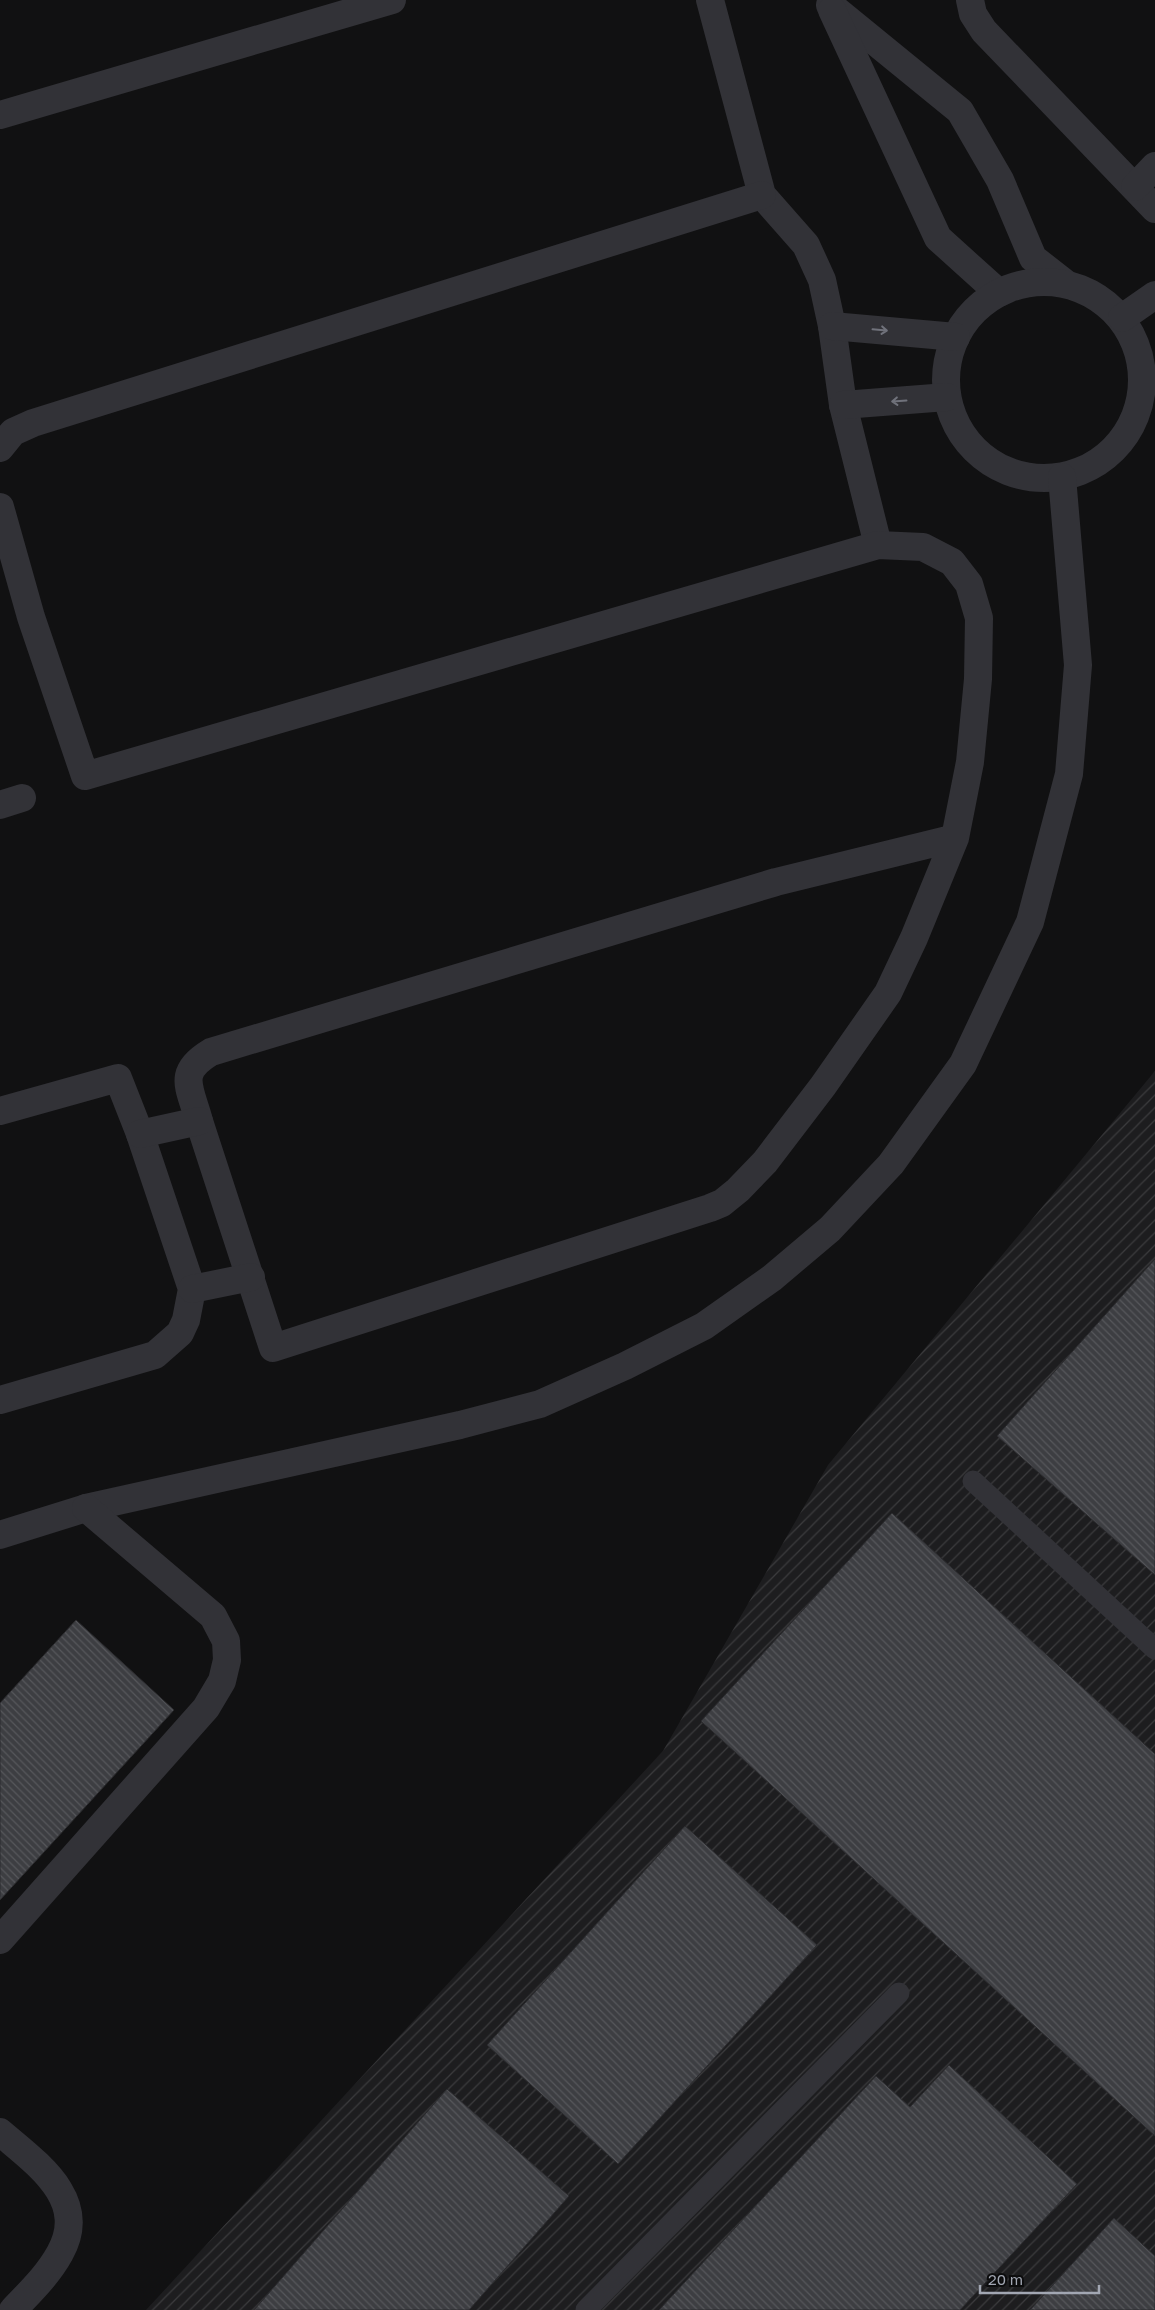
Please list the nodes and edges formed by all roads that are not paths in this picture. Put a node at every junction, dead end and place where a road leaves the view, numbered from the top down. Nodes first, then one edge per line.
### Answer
1 (392, 0) edge
2 (710, 0) edge
3 (970, 0) edge
4 (828, 2) edge
5 (0, 114) edge
6 (1155, 166) edge
7 (1135, 187) junction
8 (762, 195) junction
9 (1155, 209) edge
10 (1065, 283) junction
11 (999, 293) junction
12 (1155, 295) edge
13 (1122, 318) junction
14 (832, 326) junction
15 (956, 336) junction
16 (1146, 346) edge
17 (947, 397) junction
18 (843, 405) junction
19 (0, 448) edge
20 (1062, 477) junction
21 (0, 506) edge
22 (878, 545) junction
23 (955, 838) junction
24 (0, 1111) edge
25 (199, 1121) junction
26 (140, 1134) junction
27 (251, 1277) junction
28 (192, 1289) junction
29 (0, 1400) edge
30 (973, 1481) dead end
31 (86, 1508) junction
32 (0, 1535) edge
33 (1155, 1649) edge
34 (0, 1940) edge
35 (899, 1993) dead end
36 (0, 2132) edge
37 (13, 2310) edge
38 (586, 2310) edge

1 - 5 street
2 - 8 street
3 - 7 street
4 - 10 street
4 - 11 street
6 - 7 street
7 - 9 street
8 - 14 street
8 - 19 street
10 - 11 street
10 - 13 street
11 - 15 street
12 - 13 street
13 - 16 street
14 -> 15 street
14 - 18 street
15 - 17 street
16 - 20 street
17 -> 18 street
17 - 20 street
18 - 22 street
20 - 31 street
21 - 22 street
22 - 23 street
23 - 25 street
23 - 27 street
24 - 26 street
25 - 26 street
25 - 27 street
26 - 28 street
27 - 28 street
28 - 29 street
30 - 33 lane
31 - 32 street
31 - 34 street
35 - 38 lane
36 - 37 street

